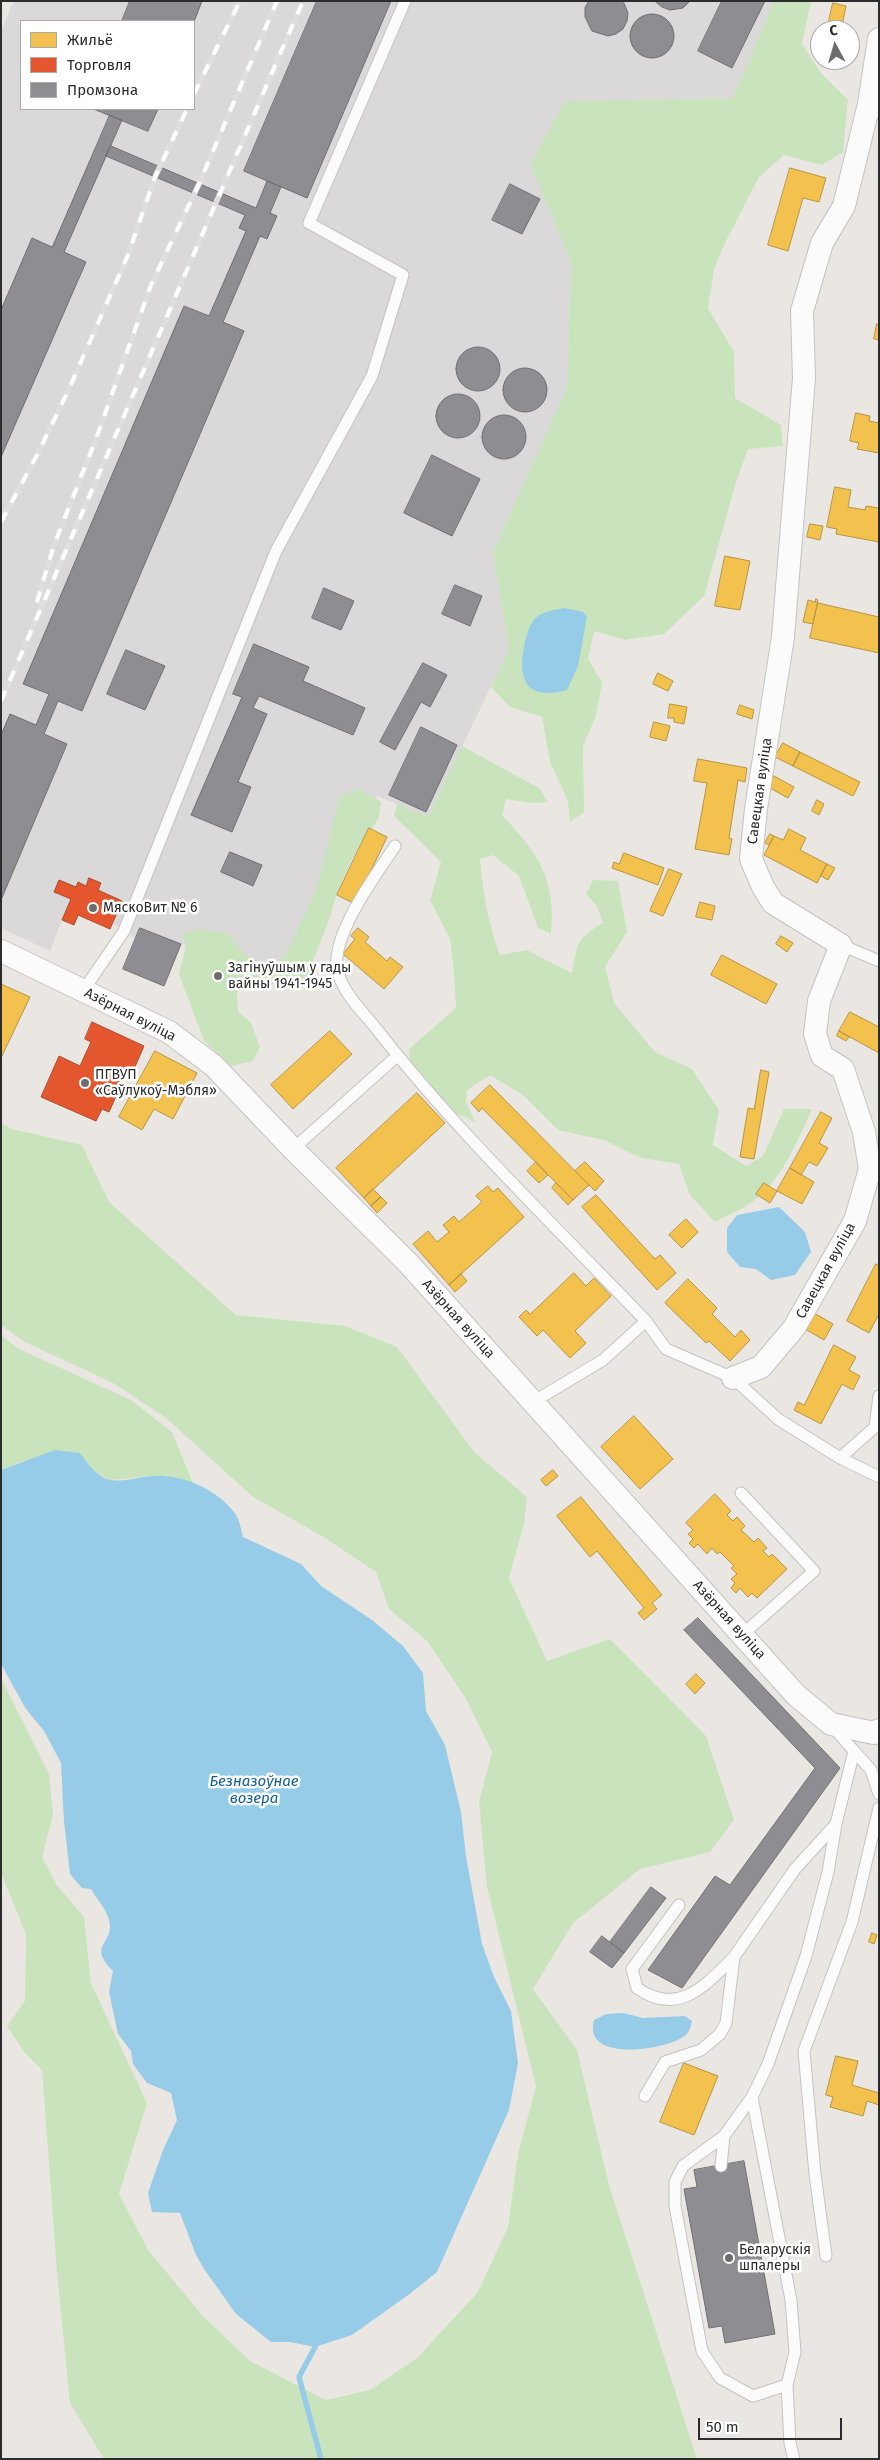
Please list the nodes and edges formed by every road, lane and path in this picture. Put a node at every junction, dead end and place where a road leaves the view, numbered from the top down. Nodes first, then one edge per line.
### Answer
1 (405, 1) edge
2 (879, 39) edge
3 (874, 105) edge
4 (395, 846) dead end
5 (842, 945) junction
6 (1, 951) edge
7 (879, 960) edge
8 (83, 992) junction
9 (397, 1056) junction
10 (293, 1149) junction
11 (646, 1321) junction
12 (733, 1378) junction
13 (879, 1396) edge
14 (533, 1402) junction
15 (877, 1427) edge
16 (840, 1458) junction
17 (879, 1477) edge
18 (741, 1493) dead end
19 (742, 1635) junction
20 (831, 1724) junction
21 (876, 1732) edge
22 (854, 1751) junction
23 (879, 1794) edge
24 (879, 1808) edge
25 (836, 1824) junction
26 (679, 1905) dead end
27 (734, 1956) junction
28 (645, 2096) dead end
29 (752, 2097) junction
30 (724, 2136) junction
31 (721, 2166) dead end
32 (826, 2256) dead end
33 (787, 2385) junction
34 (794, 2459) edge

1 - 8 lane
2 - 3 street, Савецкая вуліца
3 - 5 street, Савецкая вуліца
4 - 9 lane
5 - 7 lane
5 - 12 street, Савецкая вуліца
6 - 8 street, Азёрная вуліца
8 - 10 street, Азёрная вуліца
9 - 10 lane
9 - 11 lane
10 - 14 street, Азёрная вуліца
11 - 12 lane
11 - 14 lane
12 - 16 lane
13 - 15 lane
14 - 19 street, Азёрная вуліца
15 - 16 lane
16 - 17 lane
18 - 19 lane
19 - 20 street, Азёрная вуліца
20 - 21 street, Азёрная вуліца
20 - 22 lane
22 - 23 lane
22 - 25 lane
24 - 32 lane
25 - 27 lane
25 - 29 lane
26 - 27 lane
27 - 28 lane
29 - 30 lane
29 - 33 lane
30 - 31 lane
30 - 33 lane
33 - 34 lane

